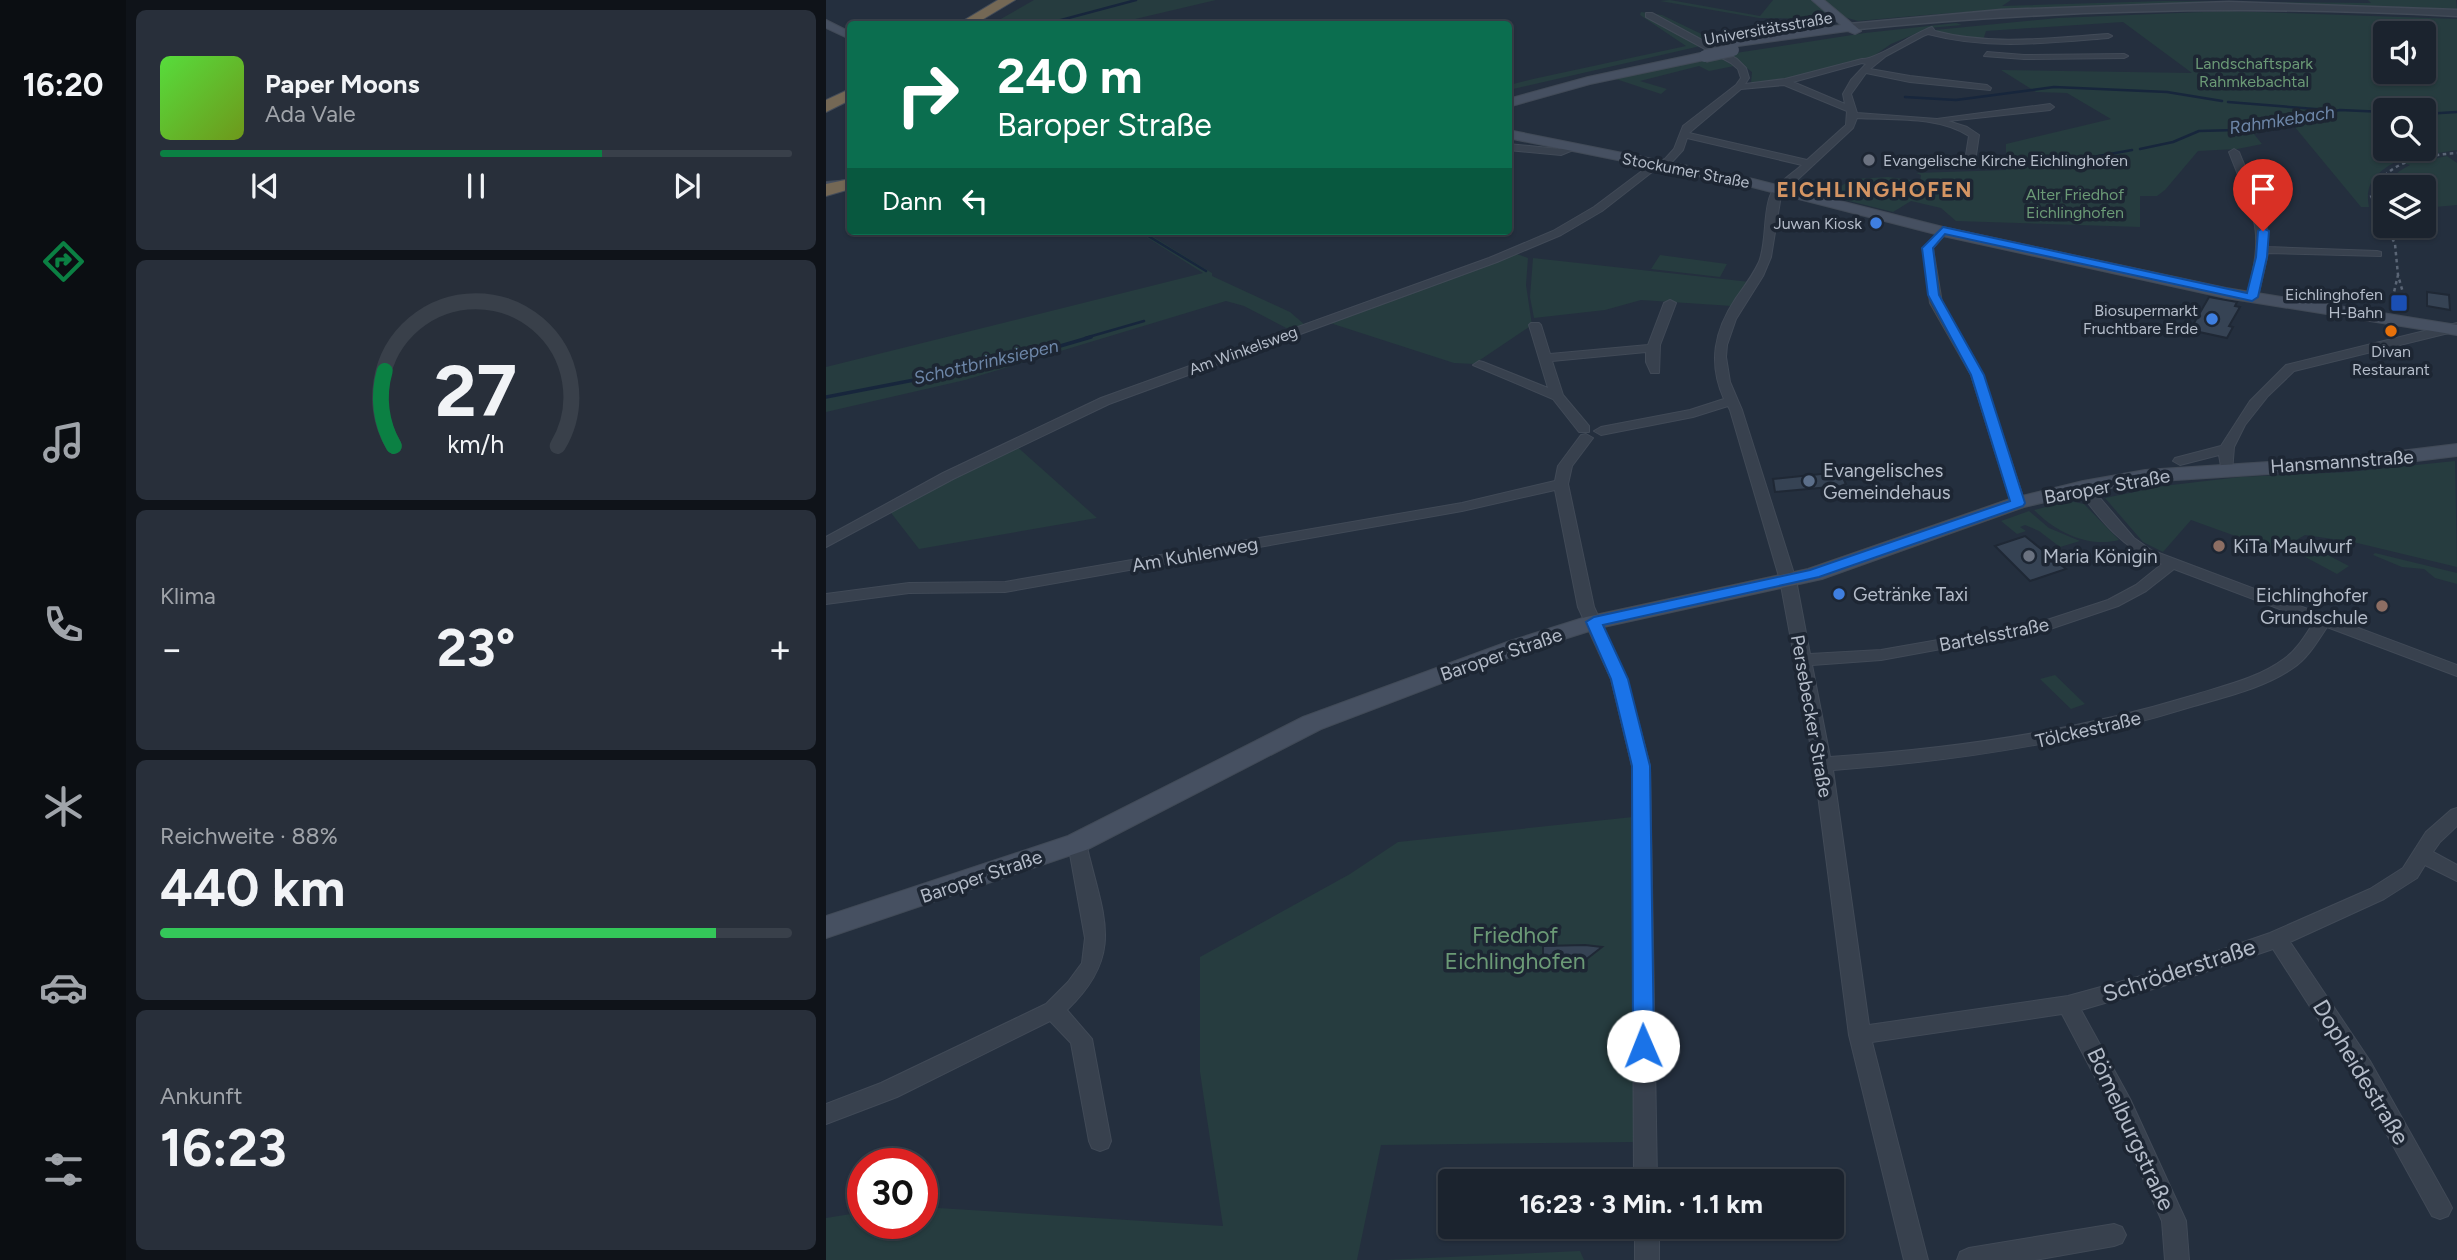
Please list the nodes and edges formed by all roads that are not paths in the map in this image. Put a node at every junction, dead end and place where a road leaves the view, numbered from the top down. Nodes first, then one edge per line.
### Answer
1 (1008, 0) edge
2 (1023, 0) edge
3 (1816, 0) edge
4 (1648, 15) dead end
5 (1833, 15) junction
6 (2457, 15) edge
7 (970, 21) edge
8 (986, 21) edge
9 (826, 23) edge
10 (1852, 29) junction
11 (1826, 30) junction
12 (847, 34) edge
13 (2108, 36) dead end
14 (2098, 37) junction
15 (1990, 42) junction
16 (1729, 48) junction
17 (1700, 53) junction
18 (1874, 62) junction
19 (1865, 70) junction
20 (1785, 82) junction
21 (847, 86) edge
22 (1739, 87) junction
23 (1987, 88) dead end
24 (1512, 94) edge
25 (847, 96) edge
26 (826, 97) edge
27 (1512, 102) edge
28 (826, 107) edge
29 (2050, 107) dead end
30 (1852, 112) junction
31 (1921, 121) junction
32 (1683, 134) junction
33 (1512, 136) edge
34 (1512, 147) edge
35 (1573, 148) junction
36 (2234, 152) dead end
37 (1971, 155) dead end
38 (1808, 163) junction
39 (1661, 165) junction
40 (847, 184) edge
41 (826, 188) edge
42 (1780, 190) junction
43 (1943, 230) junction
44 (2263, 250) junction
45 (2377, 254) dead end
46 (2252, 297) junction
47 (1670, 303) dead end
48 (1535, 325) dead end
49 (2455, 328) edge
50 (1651, 348) junction
51 (1547, 358) junction
52 (1479, 365) dead end
53 (1655, 370) dead end
54 (1557, 396) junction
55 (1731, 401) junction
56 (1585, 433) junction
57 (2457, 450) edge
58 (2227, 459) junction
59 (2180, 461) dead end
60 (1561, 484) junction
61 (2083, 488) junction
62 (2018, 503) junction
63 (826, 543) edge
64 (2171, 564) junction
65 (1788, 580) junction
66 (826, 599) edge
67 (2323, 620) junction
68 (1594, 622) junction
69 (1803, 660) junction
70 (2457, 671) edge
71 (1823, 764) junction
72 (2457, 815) edge
73 (1077, 843) junction
74 (2423, 854) junction
75 (2457, 874) edge
76 (826, 927) edge
77 (2277, 939) junction
78 (2068, 1005) junction
79 (1053, 1010) junction
80 (1860, 1035) junction
81 (826, 1114) edge
82 (1100, 1141) dead end
83 (1646, 1169) edge
84 (2440, 1208) dead end
85 (2114, 1235) dead end
86 (1647, 1239) edge
87 (2177, 1259) edge
88 (1647, 1260) edge
89 (1916, 1260) edge
90 (1969, 1260) edge

1 - 7 highway
2 - 8 highway
3 - 5 main road
4 - 22 street
5 - 10 main road
5 - 11 main road
6 - 10 street, Universitätsstraße
9 - 12 main road
10 - 11 main road, Universitätsstraße
10 - 16 main road, Universitätsstraße
11 - 16 main road, Universitätsstraße
13 - 14 street
14 - 15 street
14 - 15 street
15 - 18 street
16 - 17 main road, Universitätsstraße, bridge
17 - 24 main road, Universitätsstraße
17 - 27 main road, Universitätsstraße
18 - 19 street
18 - 20 street
19 - 23 street
19 - 30 street
20 - 22 street
20 - 30 street
21 - 26 highway
22 - 32 street
25 - 28 highway
29 - 31 street
30 - 31 street
30 - 38 street
31 - 37 street
32 - 38 street
32 - 39 street
33 - 35 main road, Stockumer Straße
34 - 35 street, Stockumer Straße
35 - 39 main road, Stockumer Straße
36 - 44 street
38 - 42 street
39 - 42 main road, Stockumer Straße
39 - 63 street, Am Winkelsweg
40 - 41 highway
42 - 43 main road, Stockumer Straße
42 - 55 street, Persebecker Straße
43 - 46 main road, Stockumer Straße
43 - 62 street
44 - 45 street
44 - 46 street
46 - 49 main road, Stockumer Straße
47 - 50 street
48 - 51 street
49 - 58 street
50 - 51 street
50 - 53 street
51 - 54 street
52 - 54 street
54 - 56 street
55 - 56 street
55 - 65 street, Persebecker Straße
56 - 60 street
57 - 58 main road, Hansmannstraße
58 - 59 street, Baroper Straße
58 - 61 main road, Baroper Straße
60 - 66 street, Am Kuhlenweg
60 - 68 street
61 - 62 main road, Baroper Straße
61 - 64 street
62 - 65 main road, Baroper Straße
64 - 67 street
64 - 69 street, Bartelsstraße
65 - 68 main road, Baroper Straße
65 - 69 street, Persebecker Straße
67 - 70 street
67 - 71 street, Tölckestraße
68 - 73 main road, Baroper Straße
68 - 83 street
69 - 71 street, Persebecker Straße
71 - 80 street, Persebecker Straße
72 - 74 street, Schröderstraße
73 - 76 main road, Baroper Straße
73 - 79 street
74 - 75 street
74 - 77 street, Schröderstraße
77 - 78 street, Schröderstraße
77 - 84 street, Dopheidestraße
78 - 80 street, Schröderstraße
78 - 87 street, Bömelburgstraße
79 - 81 street
79 - 82 street
80 - 89 street, Persebecker Straße
85 - 90 street
86 - 88 street

